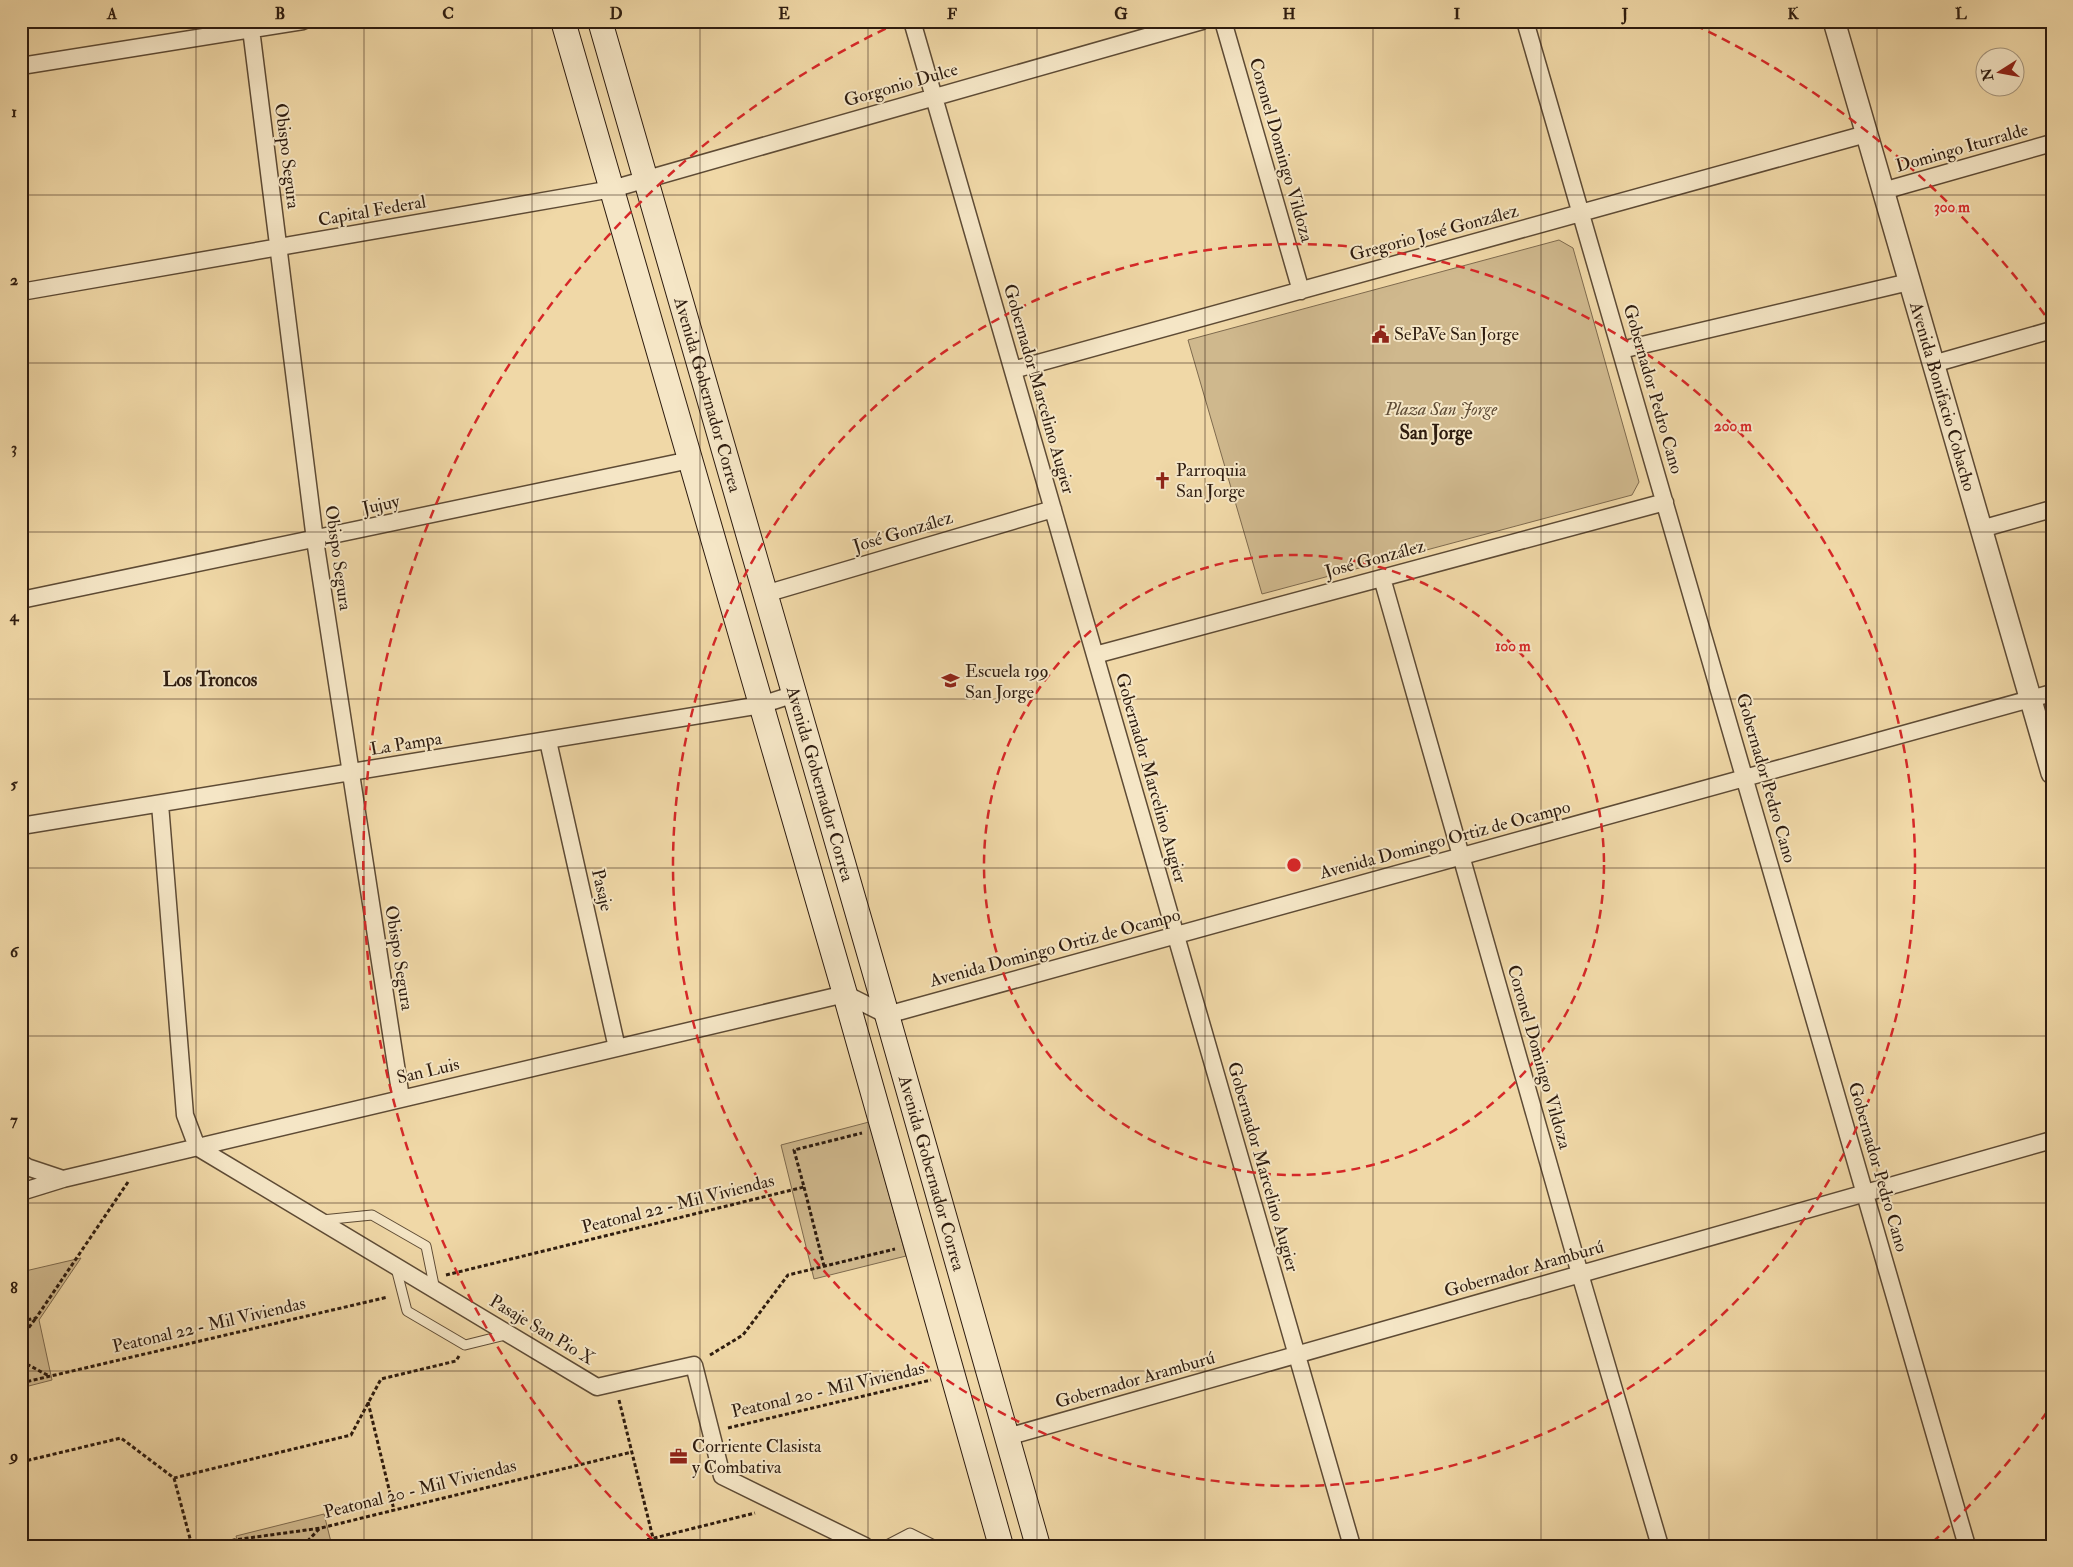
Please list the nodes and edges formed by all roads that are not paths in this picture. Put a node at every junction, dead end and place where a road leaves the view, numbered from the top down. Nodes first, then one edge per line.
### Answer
1 (303, 21) edge
2 (563, 21) edge
3 (600, 21) edge
4 (912, 21) edge
5 (1202, 21) edge
6 (1223, 21) edge
7 (1526, 21) edge
8 (1836, 22) edge
9 (251, 26) edge
10 (21, 66) edge
11 (934, 97) junction
12 (1866, 134) junction
13 (2052, 143) edge
14 (646, 180) junction
15 (612, 189) junction
16 (1883, 191) junction
17 (1581, 213) junction
18 (278, 248) junction
19 (1909, 282) junction
20 (1301, 291) junction
21 (21, 292) edge
22 (2052, 330) edge
23 (1621, 350) junction
24 (1933, 364) junction
25 (1013, 370) junction
26 (690, 460) junction
27 (1665, 502) junction
28 (1053, 509) junction
29 (2052, 509) edge
30 (1981, 529) junction
31 (315, 540) junction
32 (1382, 578) junction
33 (766, 594) junction
34 (21, 600) edge
35 (1095, 655) junction
36 (2052, 693) edge
37 (795, 694) junction
38 (2030, 699) junction
39 (762, 705) junction
40 (548, 741) junction
41 (2052, 773) edge
42 (349, 774) junction
43 (1745, 778) junction
44 (160, 804) junction
45 (21, 826) edge
46 (1461, 856) junction
47 (1176, 935) junction
48 (845, 994) junction
49 (888, 1015) junction
50 (617, 1048) junction
51 (401, 1098) junction
52 (2052, 1140) edge
53 (197, 1147) junction
54 (21, 1163) edge
55 (63, 1179) junction
56 (21, 1192) edge
57 (1865, 1193) junction
58 (319, 1220) junction
59 (396, 1266) junction
60 (1580, 1274) junction
61 (434, 1284) junction
62 (509, 1334) junction
63 (1297, 1355) junction
64 (1007, 1437) junction
65 (865, 1546) edge
66 (885, 1546) edge
67 (936, 1546) edge
68 (1001, 1546) edge
69 (1038, 1546) edge
70 (1352, 1546) edge
71 (1660, 1546) edge
72 (1967, 1546) edge

1 - 9 street
2 - 15 main road, Avenida Gobernador Correa
3 - 14 main road, Avenida Gobernador Correa
4 - 11 street, Gobernador Marcelino Augier
5 - 11 street, Gorgonio Dulce
6 - 20 street, Coronel Domingo Vildoza
7 - 17 street, Gobernador Pedro Cano
8 - 12 street, Avenida Bonifacio Cobacho
9 - 10 street
9 - 18 street, Obispo Segura
11 - 14 street, Gorgonio Dulce
11 - 25 street, Gobernador Marcelino Augier
12 - 16 street, Avenida Bonifacio Cobacho
12 - 17 street, Gregorio José González
13 - 16 street, Domingo Iturralde
14 - 15 street, Gorgonio Dulce
14 - 33 main road, Avenida Gobernador Correa
15 - 18 street, Capital Federal
15 - 26 main road, Avenida Gobernador Correa
16 - 19 street, Avenida Bonifacio Cobacho
17 - 20 street, Gregorio José González
17 - 23 street, Gobernador Pedro Cano
18 - 21 street, Capital Federal
18 - 31 street, Obispo Segura
19 - 23 street
19 - 24 street, Avenida Bonifacio Cobacho
20 - 25 street, Gregorio José González
22 - 24 street
23 - 27 street, Gobernador Pedro Cano
24 - 30 street, Avenida Bonifacio Cobacho
25 - 28 street, Gobernador Marcelino Augier
26 - 31 street, Jujuy
26 - 39 main road, Avenida Gobernador Correa
27 - 32 street, José González
27 - 43 street, Gobernador Pedro Cano
28 - 33 street, José González
28 - 35 street, Gobernador Marcelino Augier
29 - 30 street
30 - 38 street, Avenida Bonifacio Cobacho
31 - 34 street, Jujuy
31 - 42 street, Obispo Segura
32 - 35 street, José González
32 - 46 street, Coronel Domingo Vildoza
33 - 37 main road, Avenida Gobernador Correa
35 - 47 street, Gobernador Marcelino Augier
36 - 38 street, Avenida Domingo Ortiz de Ocampo
37 - 39 street, La Pampa
37 - 49 main road, Avenida Gobernador Correa
38 - 41 street, Avenida Bonifacio Cobacho
38 - 43 street, Avenida Domingo Ortiz de Ocampo
39 - 40 street, La Pampa
39 - 48 main road, Avenida Gobernador Correa
40 - 42 street, La Pampa
40 - 50 street, Pasaje
42 - 44 street, La Pampa
42 - 51 street, Obispo Segura
43 - 46 street, Avenida Domingo Ortiz de Ocampo
43 - 57 street, Gobernador Pedro Cano
44 - 45 street, La Pampa
44 - 53 street
46 - 47 street, Avenida Domingo Ortiz de Ocampo
46 - 60 street, Coronel Domingo Vildoza
47 - 49 street, Avenida Domingo Ortiz de Ocampo
47 - 63 street, Gobernador Marcelino Augier
48 - 49 street
48 - 50 street, San Luis
48 - 68 main road, Avenida Gobernador Correa
49 - 64 main road, Avenida Gobernador Correa
50 - 51 street, San Luis
51 - 53 street, San Luis
52 - 57 street, Gobernador Aramburú
53 - 55 street, San Luis
53 - 58 street, Pasaje San Pio X
54 - 55 street
55 - 56 street, San Luis
57 - 60 street, Gobernador Aramburú
57 - 72 street, Gobernador Pedro Cano
58 - 59 street, Pasaje San Pio X
58 - 61 lane
59 - 61 street, Pasaje San Pio X
59 - 62 lane
60 - 63 street, Gobernador Aramburú
60 - 71 street, Coronel Domingo Vildoza
61 - 62 street, Pasaje San Pio X
62 - 65 street, Pasaje San Pio X
63 - 64 street, Gobernador Aramburú
63 - 70 street, Gobernador Marcelino Augier
64 - 69 main road, Avenida Gobernador Correa
66 - 67 lane

